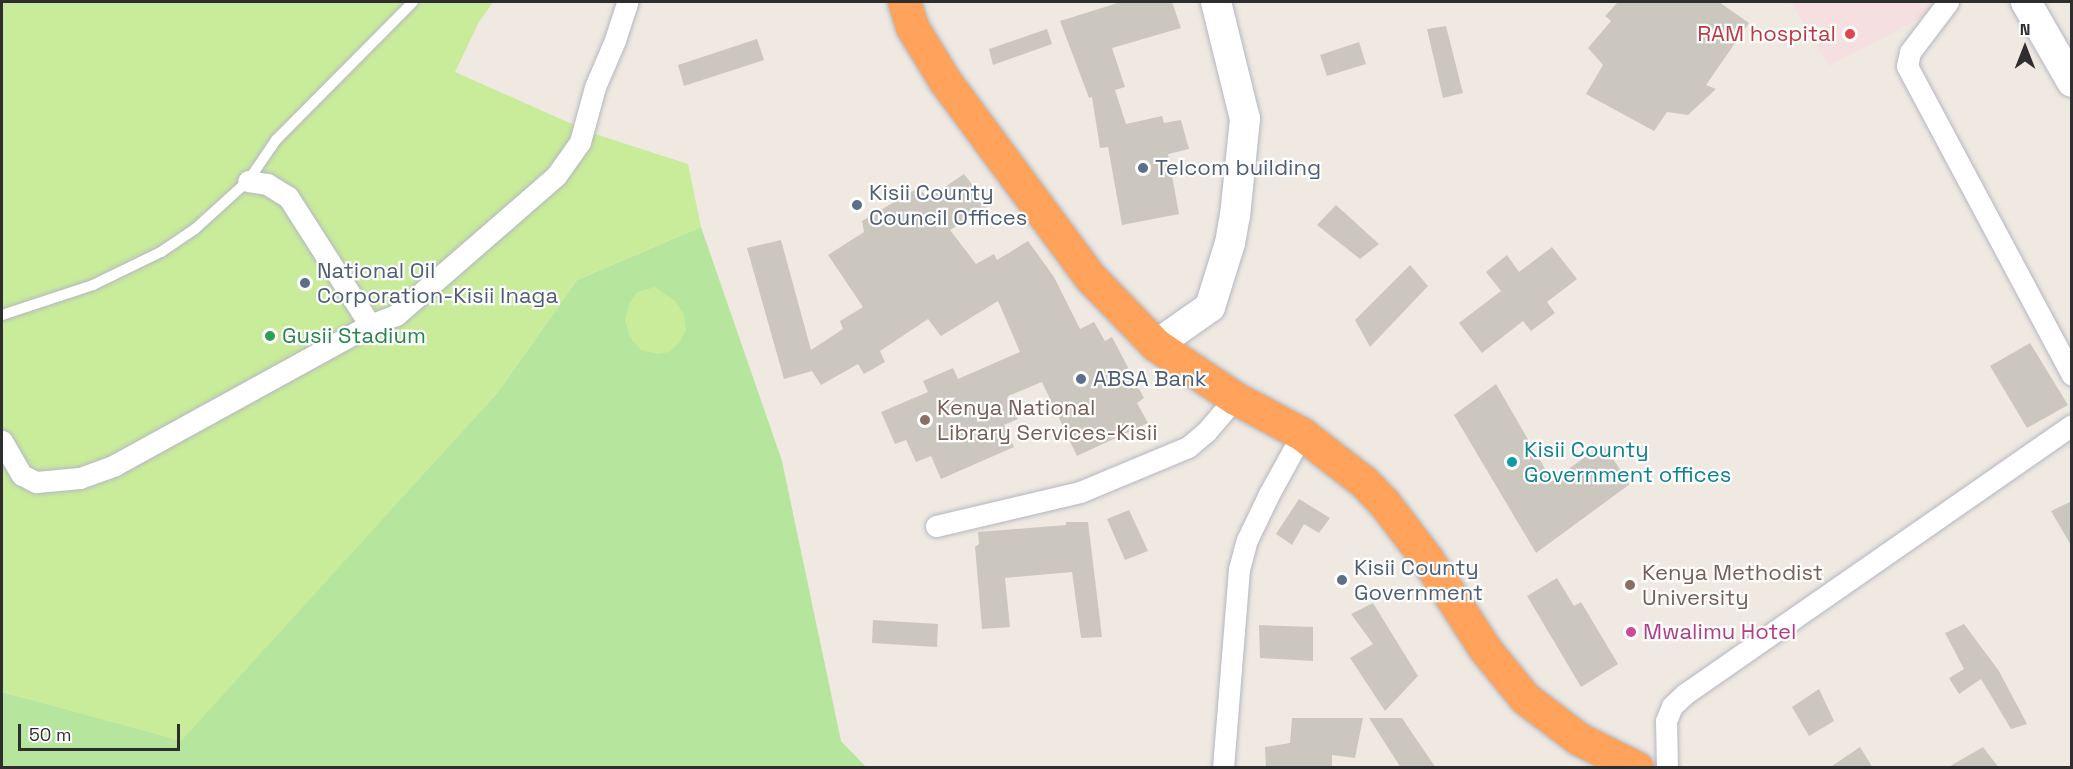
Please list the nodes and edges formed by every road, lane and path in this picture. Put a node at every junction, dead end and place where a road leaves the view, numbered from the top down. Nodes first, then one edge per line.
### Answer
1 (413, 2) edge
2 (627, 2) edge
3 (904, 2) edge
4 (1216, 2) edge
5 (1948, 2) edge
6 (2026, 2) edge
7 (2072, 82) edge
8 (248, 181) junction
9 (2, 315) edge
10 (370, 325) junction
11 (1156, 345) junction
12 (2072, 375) edge
13 (1235, 398) junction
14 (2072, 425) edge
15 (1302, 434) junction
16 (2, 441) edge
17 (936, 526) dead end
18 (1223, 768) edge
19 (1637, 768) edge
20 (1667, 768) edge

1 - 8 lane
2 - 10 street
3 - 11 highway
4 - 11 street
5 - 12 street
6 - 7 street
8 - 9 lane
8 - 10 street
10 - 16 street
11 - 13 highway
13 - 15 highway
13 - 17 street
14 - 20 street
15 - 18 street
15 - 19 highway

